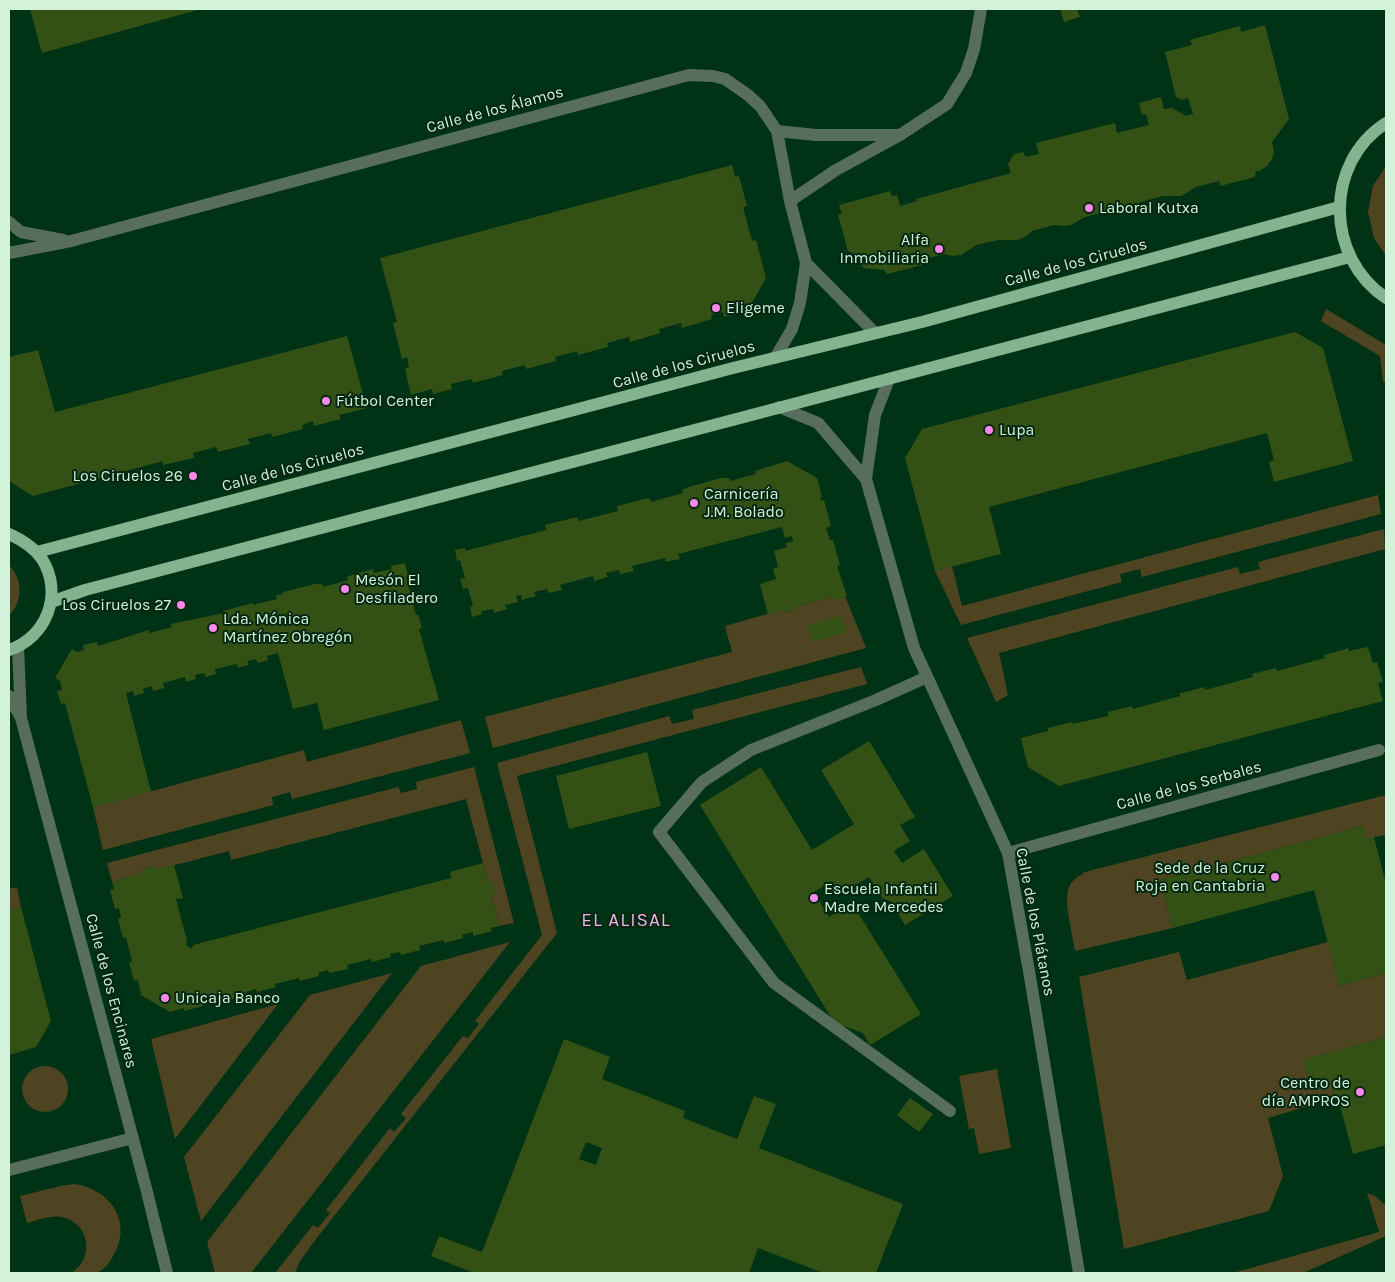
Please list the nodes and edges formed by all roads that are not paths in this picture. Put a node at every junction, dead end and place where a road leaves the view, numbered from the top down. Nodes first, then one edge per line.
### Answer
1 (981, 9) edge
2 (1386, 123) edge
3 (777, 131) junction
4 (900, 135) junction
5 (790, 201) junction
6 (1339, 207) junction
7 (9, 222) edge
8 (71, 241) junction
9 (9, 253) edge
10 (1350, 257) junction
11 (806, 263) junction
12 (1386, 298) edge
13 (875, 334) junction
14 (775, 358) junction
15 (888, 379) junction
16 (779, 407) junction
17 (866, 480) junction
18 (9, 534) edge
19 (37, 552) junction
20 (51, 602) junction
21 (13, 649) edge
22 (927, 677) junction
23 (9, 696) edge
24 (22, 718) junction
25 (1379, 750) dead end
26 (1008, 853) junction
27 (950, 1111) dead end
28 (133, 1138) junction
29 (9, 1170) edge
30 (167, 1273) edge
31 (1079, 1273) edge

1 - 4 street
2 - 6 main road
3 - 4 street
3 - 5 street, Calle de los Álamos
3 - 8 street, Calle de los Álamos
4 - 5 street
5 - 11 street, Calle de los Álamos
6 - 10 main road
6 - 13 main road, Calle de los Ciruelos
7 - 8 street, Calle de los Álamos
8 - 9 street, Calle de los Álamos
10 - 12 main road
10 - 15 main road
11 - 13 street, Calle de los Álamos
11 - 14 street, Calle de los Álamos
13 - 14 main road, Calle de los Ciruelos
14 - 19 main road, Calle de los Ciruelos
15 - 16 main road
15 - 17 street, Calle de los Plátanos
16 - 17 street, Calle de los Plátanos
16 - 20 main road
17 - 22 street, Calle de los Plátanos
18 - 19 main road
19 - 20 main road
20 - 21 main road
21 - 24 street, Calle de los Encinares
22 - 26 street, Calle de los Plátanos
22 - 27 street
23 - 24 street, Calle de los Encinares
24 - 28 street, Calle de los Encinares
25 - 26 street, Calle de los Serbales
26 - 31 street, Calle de los Plátanos
28 - 29 street
28 - 30 street, Calle de los Encinares

